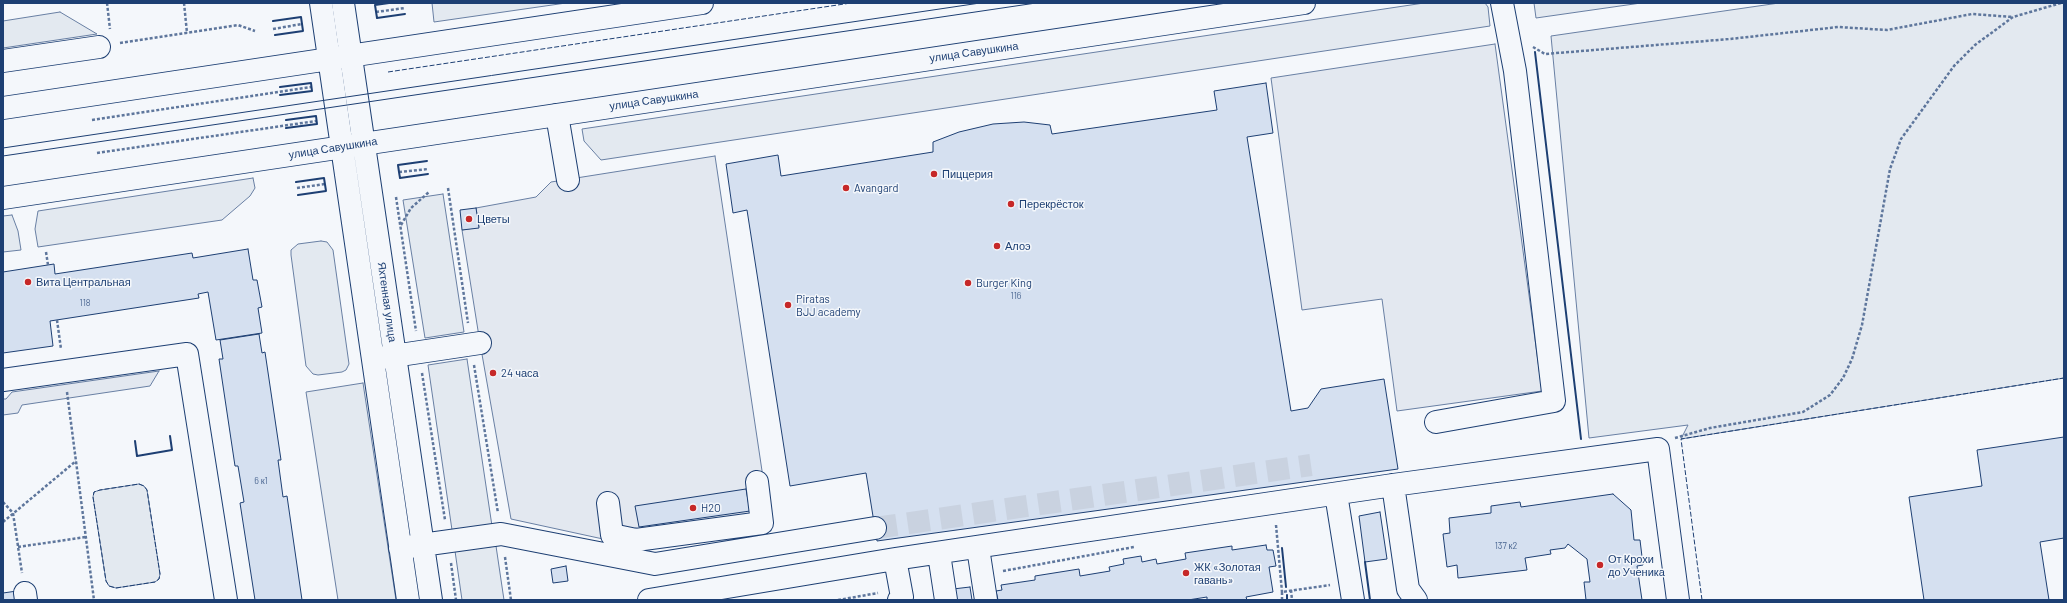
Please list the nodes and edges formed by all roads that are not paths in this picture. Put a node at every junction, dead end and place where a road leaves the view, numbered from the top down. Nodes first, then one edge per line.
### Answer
1 (321, 3) edge
2 (343, 3) edge
3 (702, 3) edge
4 (1304, 3) edge
5 (1502, 3) edge
6 (620, 9) edge
7 (109, 45) road end
8 (351, 56) junction
9 (329, 60) junction
10 (3, 62) edge
11 (3, 108) edge
12 (557, 115) junction
13 (364, 143) junction
14 (342, 147) junction
15 (568, 180) dead end
16 (3, 198) edge
17 (475, 344) road end
18 (395, 356) junction
19 (373, 359) junction
20 (3, 380) edge
21 (1436, 422) dead end
22 (757, 482) dead end
23 (1393, 485) junction
24 (1336, 494) junction
25 (608, 503) dead end
26 (875, 528) tunnel mouth
27 (423, 545) junction
28 (400, 548) junction
29 (978, 548) junction
30 (635, 550) junction
31 (939, 554) junction
32 (895, 559) junction
33 (1351, 591) edge
34 (900, 595) edge
35 (226, 600) edge
36 (408, 600) edge
37 (431, 600) edge
38 (649, 600) edge
39 (946, 600) edge
40 (986, 600) edge
41 (1416, 600) edge
42 (1678, 600) edge

1 - 9 main road, Яхтенная улица
2 - 8 main road, Яхтенная улица
3 - 6 main road
4 - 12 main road, улица Савушкина
5 - 21 main road
6 - 8 main road
7 - 10 main road
8 - 9 main road
8 - 13 main road, Яхтенная улица
9 - 11 main road
9 - 14 main road, Яхтенная улица
12 - 13 main road, улица Савушкина
12 - 15 main road
13 - 14 main road, улица Савушкина
13 - 18 main road, Яхтенная улица
14 - 16 main road, улица Савушкина
14 - 19 main road, Яхтенная улица
17 - 18 main road
18 - 19 main road
18 - 27 main road, Яхтенная улица
19 - 28 main road, Яхтенная улица
20 - 35 main road
22 - 30 main road
23 - 24 main road
23 - 41 main road
23 - 42 main road
24 - 29 main road
24 - 33 main road
25 - 30 main road
26 - 30 main road
27 - 28 main road
27 - 30 main road
27 - 37 main road, Яхтенная улица
28 - 36 main road, Яхтенная улица
29 - 31 main road
29 - 40 main road
31 - 32 main road
31 - 39 main road
32 - 34 main road
32 - 38 main road

